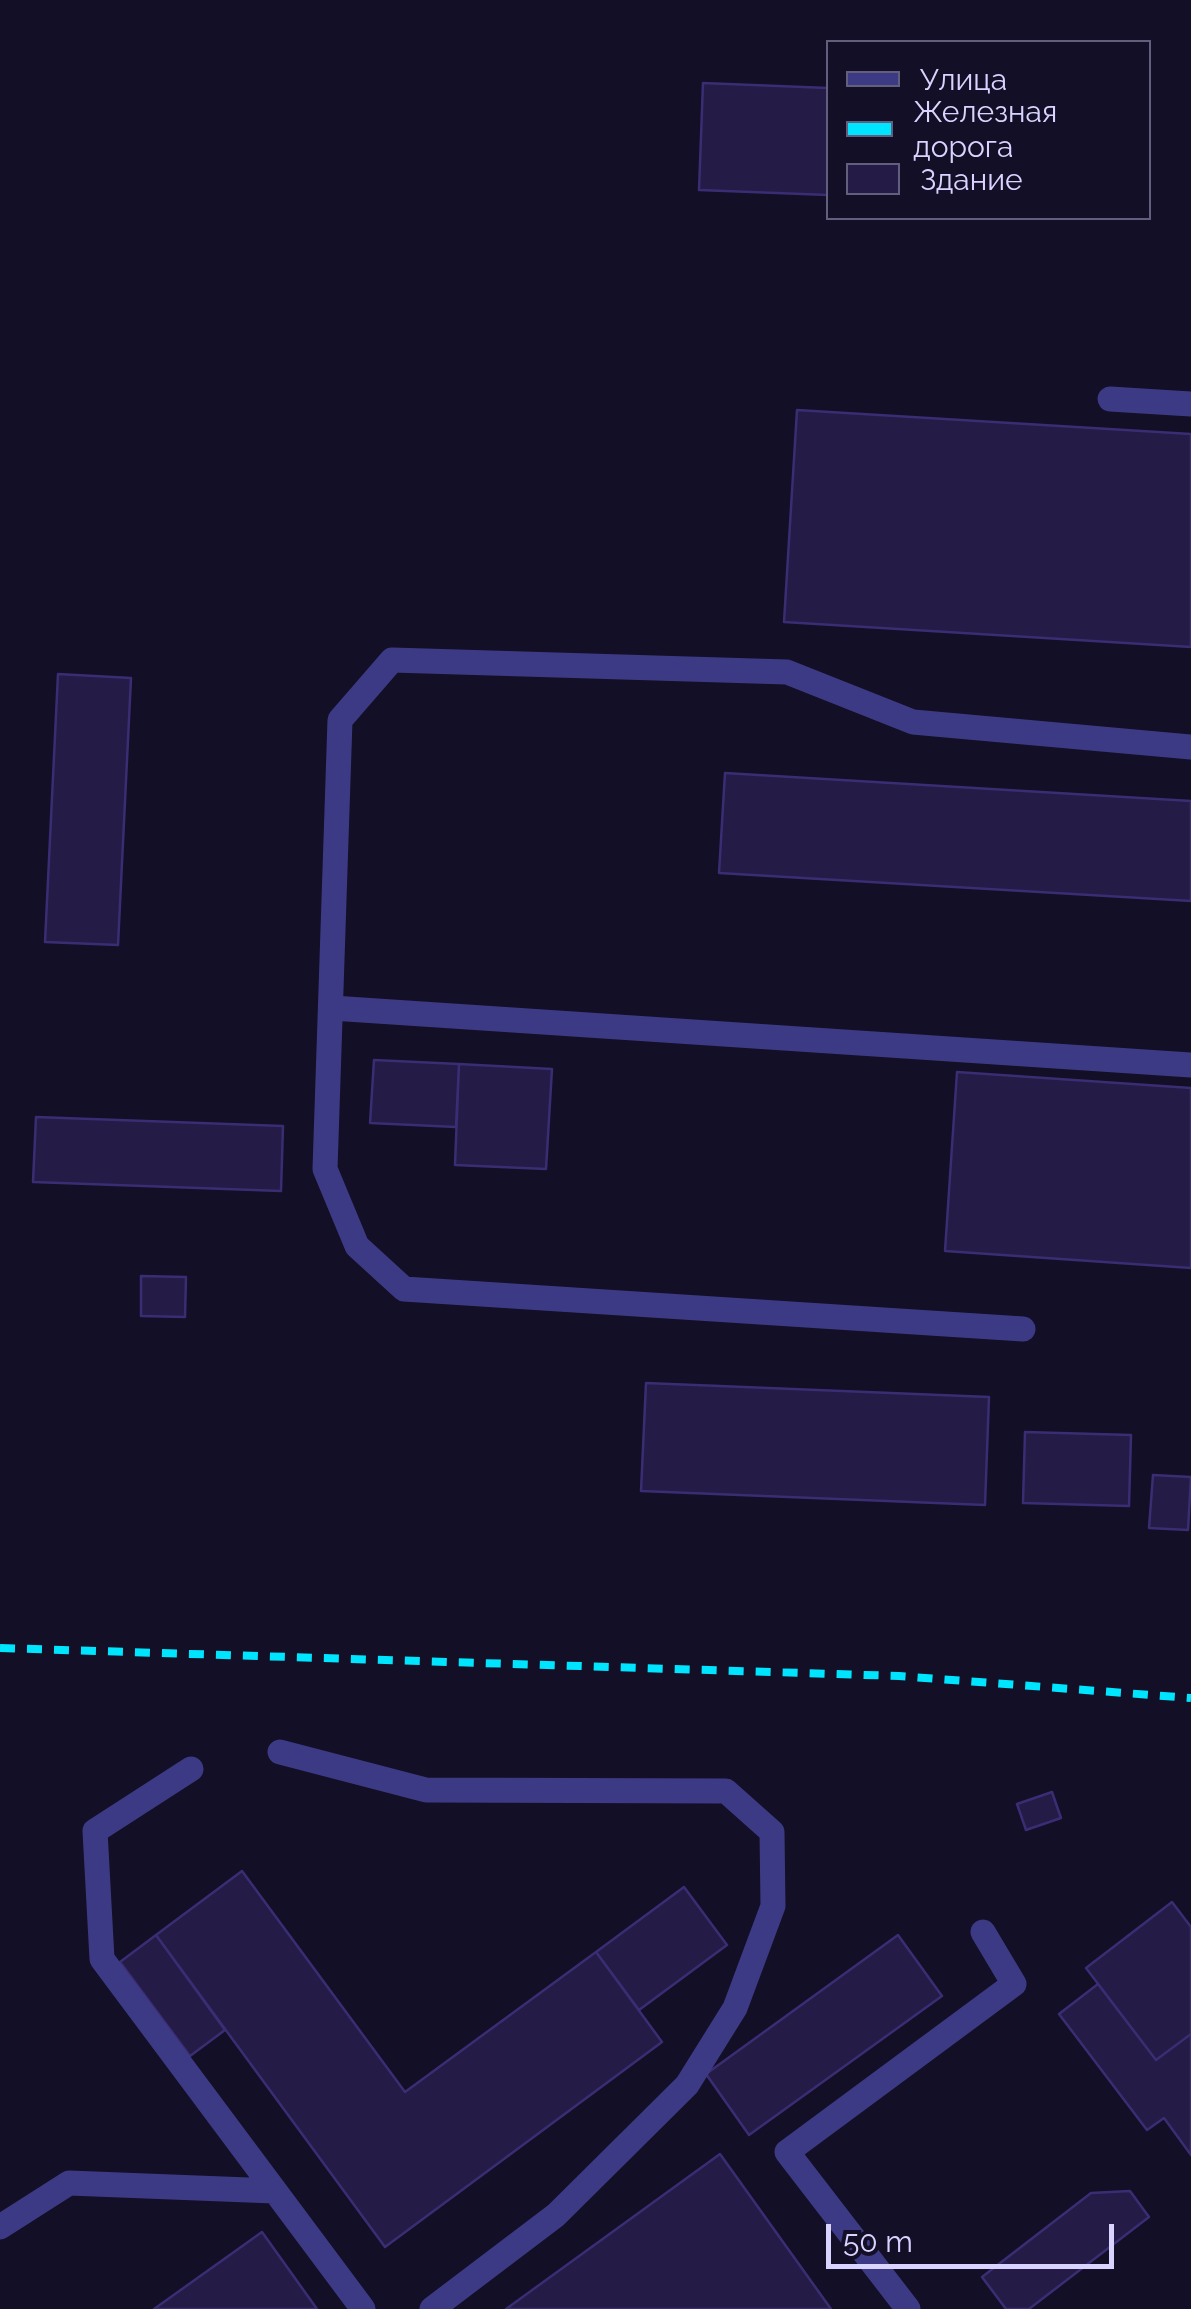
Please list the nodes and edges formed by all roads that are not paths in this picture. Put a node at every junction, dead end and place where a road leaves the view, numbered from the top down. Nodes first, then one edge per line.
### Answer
1 (1110, 399) dead end
2 (1191, 404) edge
3 (1191, 747) edge
4 (332, 1008) junction
5 (1191, 1065) edge
6 (1023, 1329) dead end
7 (280, 1752) dead end
8 (191, 1769) dead end
9 (983, 1932) dead end
10 (274, 2190) junction
11 (0, 2227) edge
12 (363, 2309) edge
13 (432, 2309) edge
14 (908, 2309) edge

1 - 2 lane
3 - 4 lane
4 - 5 lane
4 - 6 lane
7 - 13 lane
8 - 10 lane
9 - 14 lane
10 - 11 lane
10 - 12 lane

